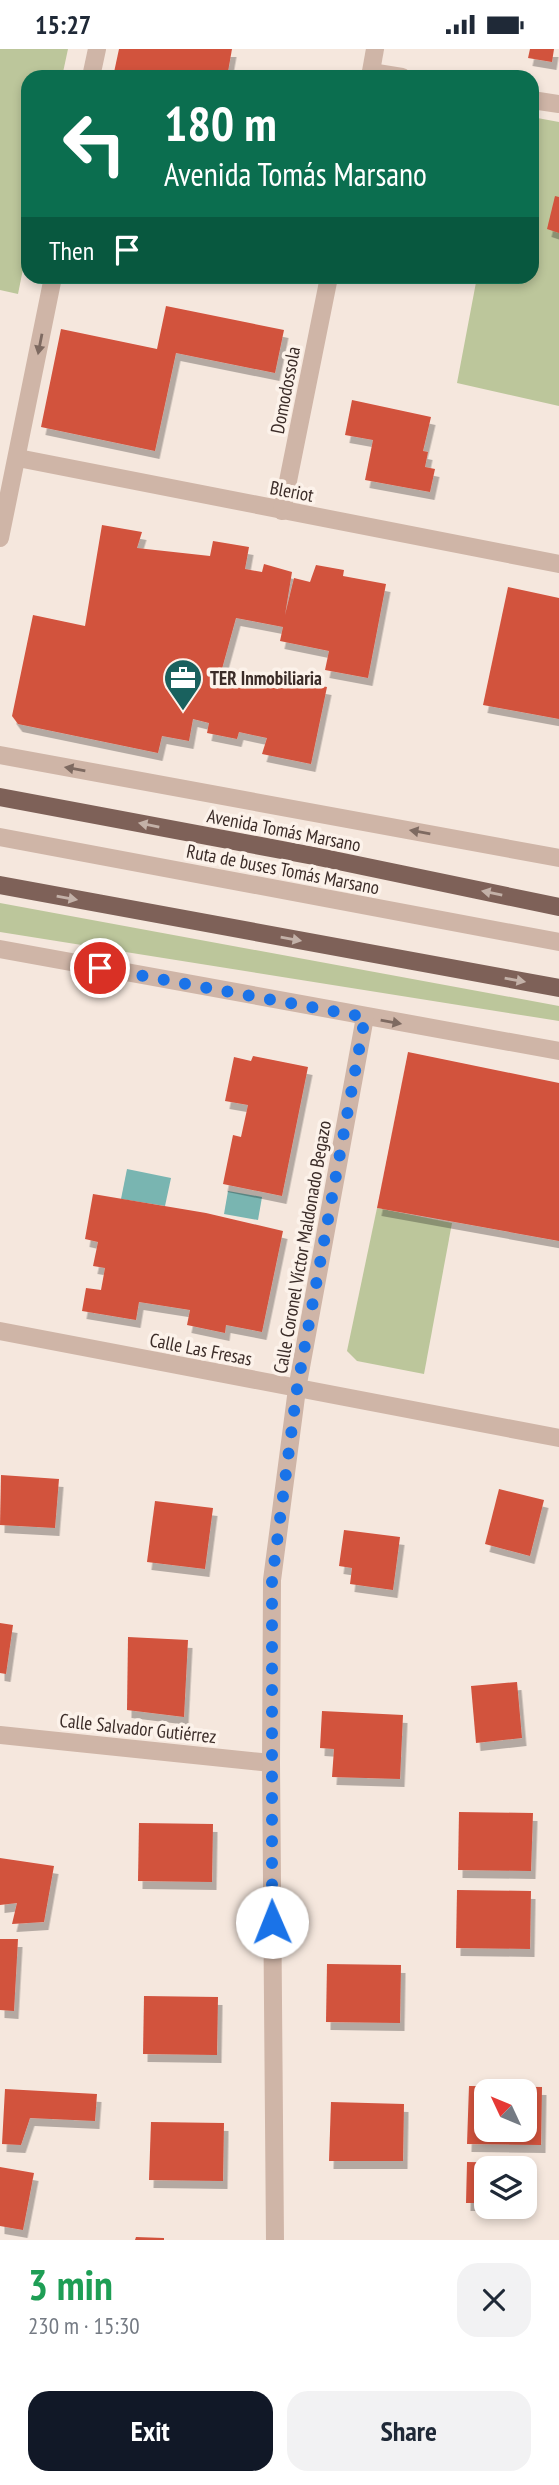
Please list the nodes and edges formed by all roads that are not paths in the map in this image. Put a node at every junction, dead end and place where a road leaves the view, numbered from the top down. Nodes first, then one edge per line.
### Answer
1 (97, 49) edge
2 (375, 49) edge
3 (93, 70) edge
4 (371, 70) edge
5 (539, 101) edge
6 (559, 104) edge
7 (52, 284) edge
8 (329, 284) edge
9 (18, 458) junction
10 (282, 511) junction
11 (0, 538) edge
12 (559, 565) edge
13 (0, 755) edge
14 (0, 797) edge
15 (0, 837) edge
16 (559, 858) edge
17 (0, 885) edge
18 (559, 907) edge
19 (559, 942) edge
20 (0, 949) edge
21 (559, 988) edge
22 (365, 1017) junction
23 (559, 1051) edge
24 (0, 1331) edge
25 (297, 1389) junction
26 (559, 1438) edge
27 (0, 1735) edge
28 (271, 1763) junction
29 (275, 2240) edge

1 - 3 street
2 - 4 street
5 - 6 street
7 -> 9 street
8 - 10 street, Domodossola
9 - 10 street, Bleriot
9 - 11 street
10 - 12 street, Bleriot
16 -> 13 street, Avenida Tomás Marsano
18 -> 14 main road, Avenida Tomás Marsano
15 - 19 street, Ruta de buses Tomás Marsano
17 -> 21 main road
20 - 22 street
22 -> 23 street
22 - 25 street, Calle Coronel Víctor Maldonado Begazo
24 - 25 street, Calle Las Fresas
25 - 26 street, Calle Las Fresas
25 - 28 street, Calle Coronel Víctor Maldonado Begazo
27 - 28 street, Calle Salvador Gutiérrez
28 - 29 street, Calle Coronel Víctor Maldonado Begazo

